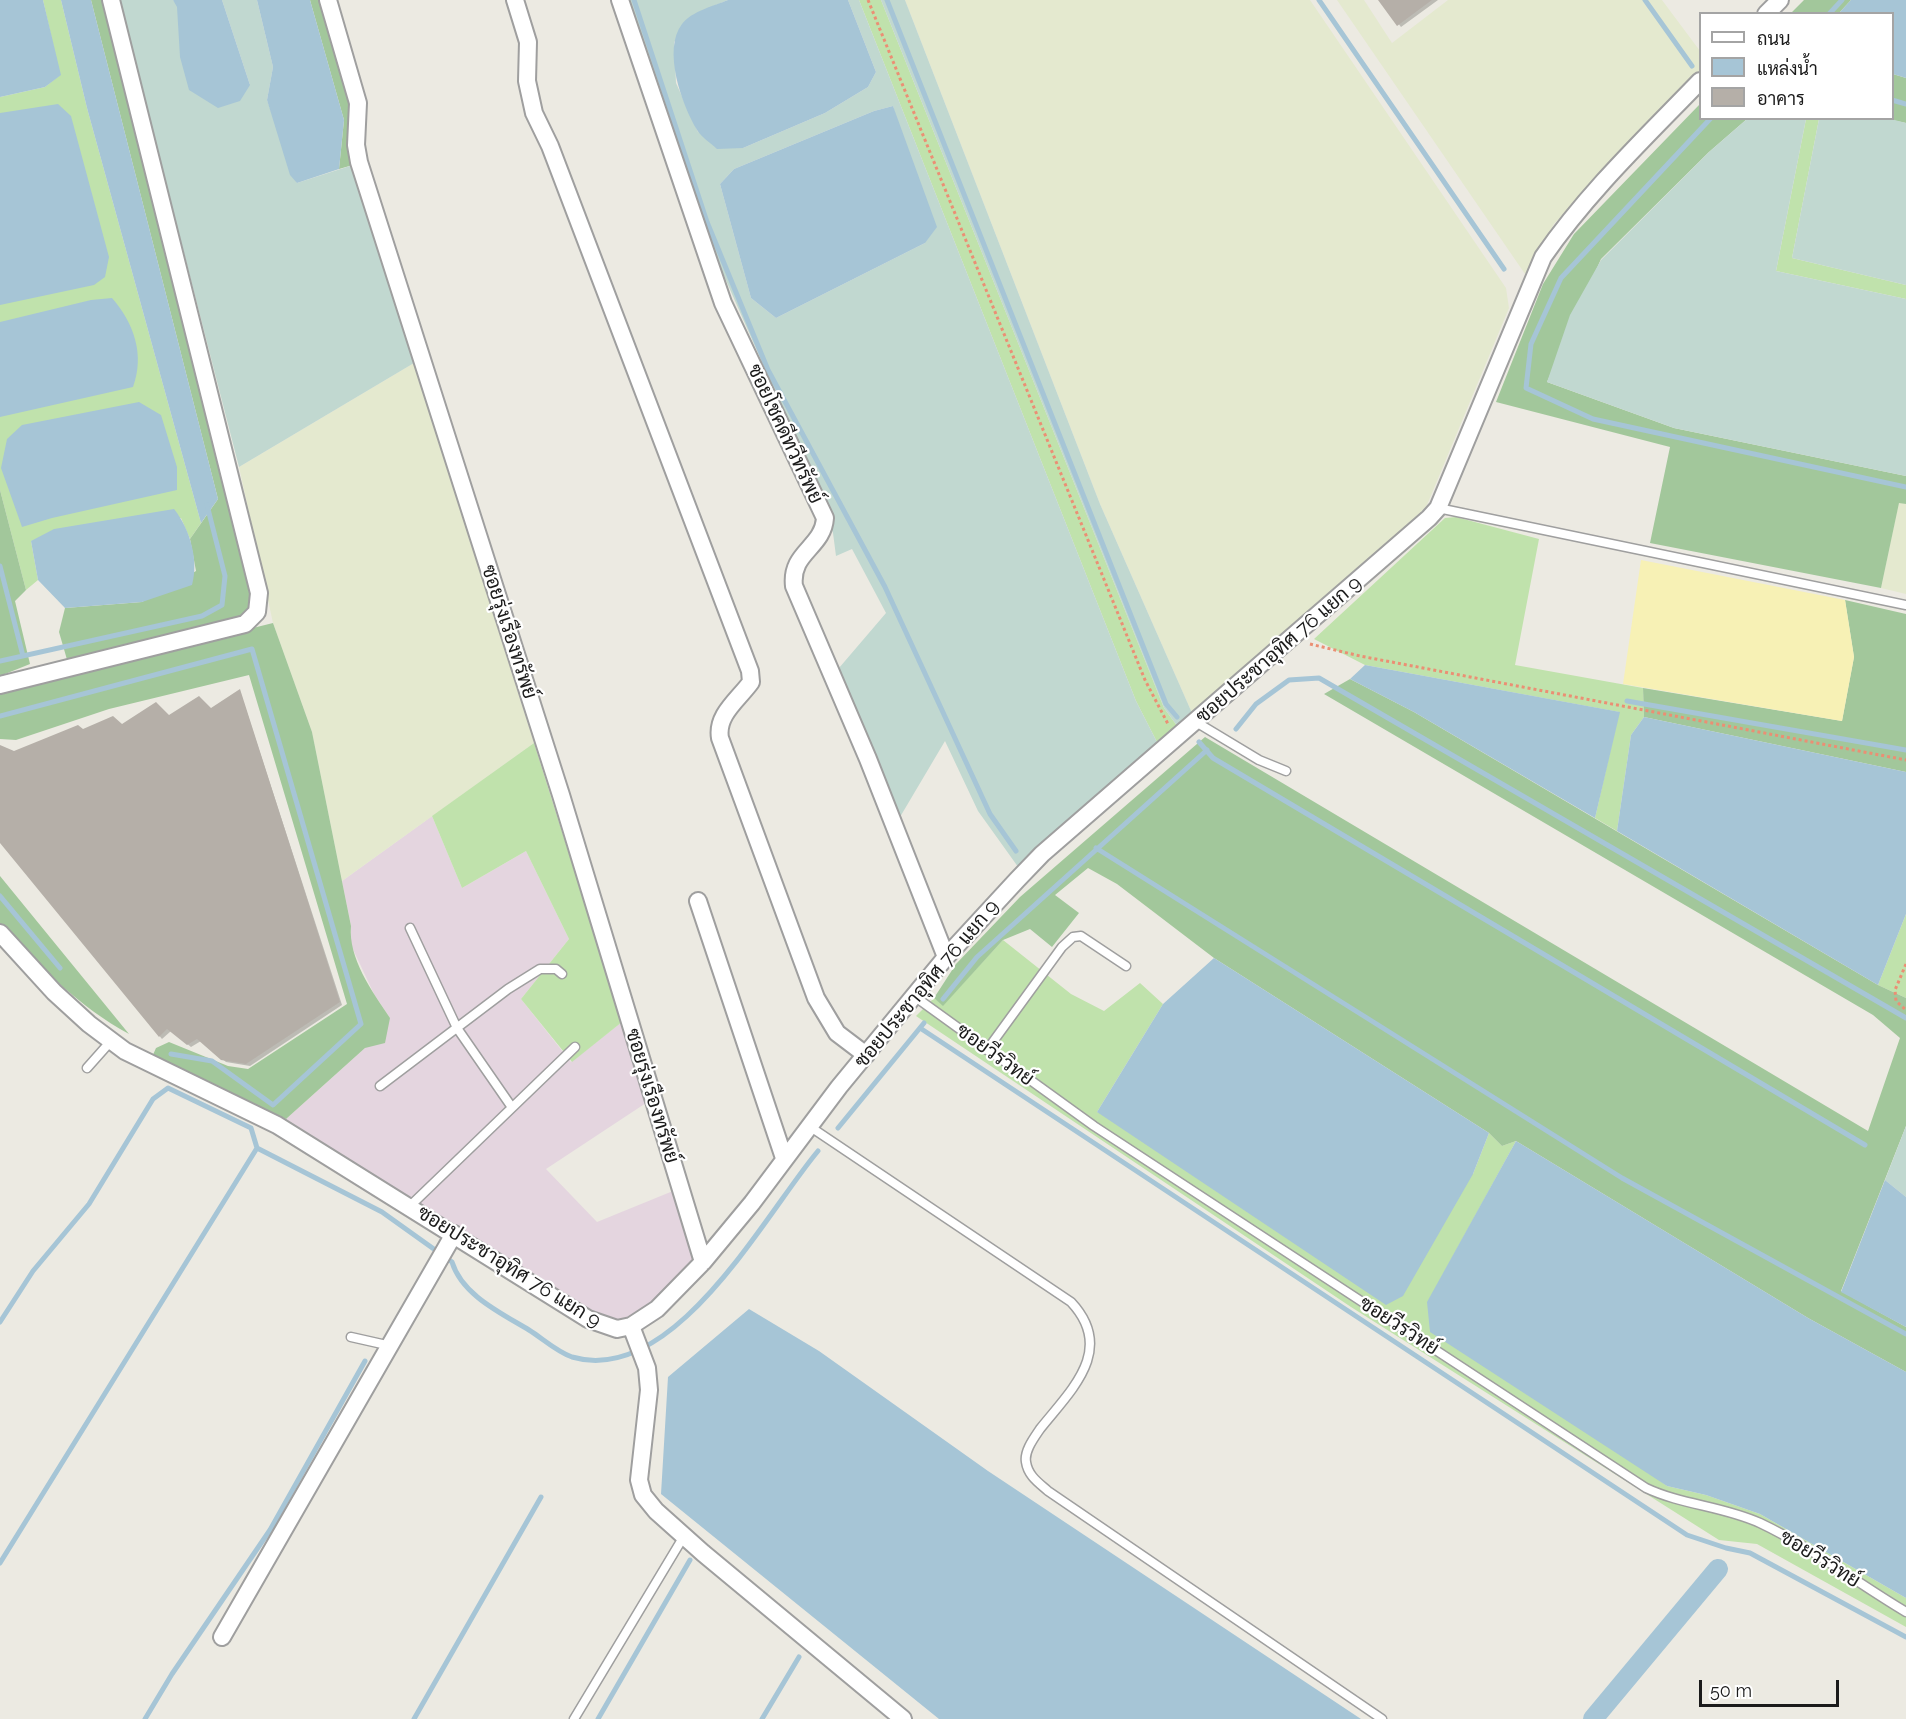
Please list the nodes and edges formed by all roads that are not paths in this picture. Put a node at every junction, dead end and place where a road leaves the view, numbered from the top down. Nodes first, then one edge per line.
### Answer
1 (111, 0) edge
2 (328, 0) edge
3 (515, 0) edge
4 (620, 0) edge
5 (1780, 0) edge
6 (1768, 12) edge
7 (1699, 83) edge
8 (1438, 508) junction
9 (1906, 605) edge
10 (0, 685) edge
11 (1196, 723) junction
12 (1286, 771) dead end
13 (698, 901) dead end
14 (410, 928) dead end
15 (0, 933) edge
16 (946, 957) junction
17 (1126, 966) dead end
18 (562, 974) dead end
19 (914, 996) junction
20 (456, 1028) junction
21 (111, 1041) junction
22 (575, 1047) dead end
23 (987, 1050) junction
24 (866, 1055) junction
25 (87, 1068) dead end
26 (380, 1086) dead end
27 (512, 1106) junction
28 (808, 1126) junction
29 (784, 1158) junction
30 (410, 1206) junction
31 (454, 1234) junction
32 (703, 1262) junction
33 (632, 1326) junction
34 (351, 1337) dead end
35 (391, 1346) junction
36 (684, 1536) junction
37 (1906, 1612) edge
38 (222, 1637) dead end
39 (574, 1719) edge
40 (903, 1719) edge
41 (1382, 1719) edge

1 - 10 street
2 - 32 street, ซอยรุ่งเรืองทรัพย์
3 - 24 street
4 - 16 street, ซอยโชคดีทวีทรัพย์
5 - 6 street
7 - 8 street, ซอยประชาอุทิศ 76 แยก 9
8 - 9 lane
8 - 11 street, ซอยประชาอุทิศ 76 แยก 9
11 - 12 lane
11 - 16 street, ซอยประชาอุทิศ 76 แยก 9
13 - 29 street
14 - 20 lane
15 - 21 street, ซอยประชาอุทิศ 76 แยก 9
16 - 19 street, ซอยประชาอุทิศ 76 แยก 9
17 - 23 lane
18 - 20 lane
19 - 23 lane, ซอยวีรวิทย์
19 - 24 street, ซอยประชาอุทิศ 76 แยก 9
20 - 26 lane
20 - 27 lane
21 - 25 lane
21 - 30 street, ซอยประชาอุทิศ 76 แยก 9
22 - 27 lane
23 - 37 lane, ซอยวีรวิทย์
24 - 28 street, ซอยประชาอุทิศ 76 แยก 9
27 - 30 lane
28 - 29 street, ซอยประชาอุทิศ 76 แยก 9
28 - 41 lane
29 - 32 street, ซอยประชาอุทิศ 76 แยก 9
30 - 31 street, ซอยประชาอุทิศ 76 แยก 9
31 - 33 street, ซอยประชาอุทิศ 76 แยก 9
31 - 35 street
32 - 33 street, ซอยประชาอุทิศ 76 แยก 9
33 - 36 street
34 - 35 lane
35 - 38 street
36 - 39 lane
36 - 40 street

